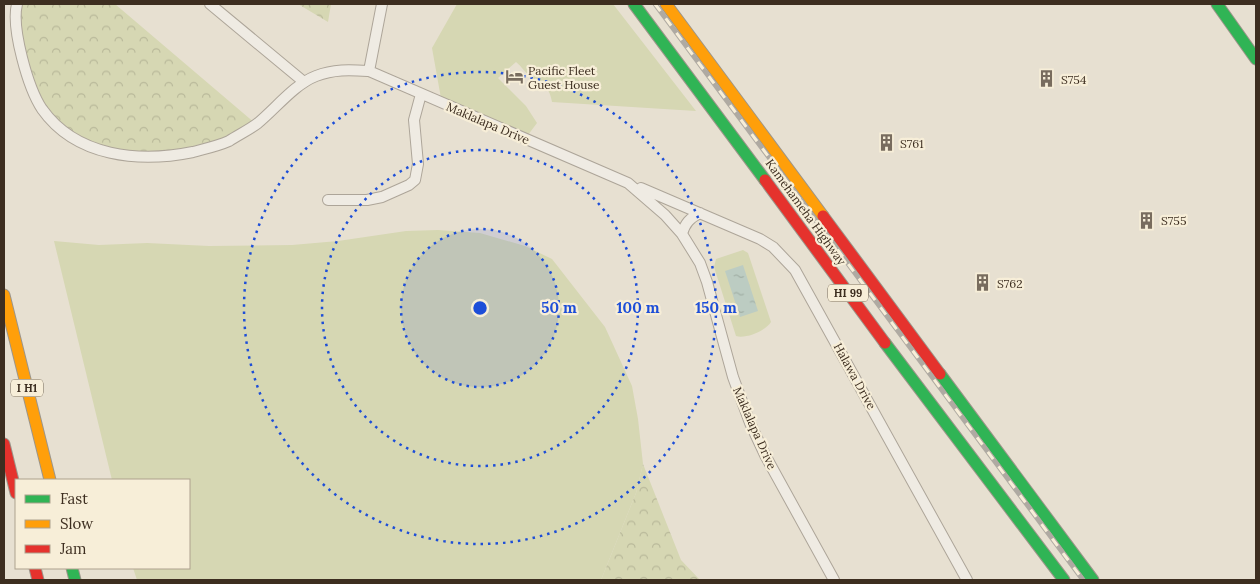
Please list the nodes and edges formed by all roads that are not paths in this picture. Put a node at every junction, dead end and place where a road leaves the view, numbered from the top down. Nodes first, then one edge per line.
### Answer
1 (17, 4) edge
2 (210, 4) edge
3 (382, 4) edge
4 (634, 4) edge
5 (666, 4) edge
6 (1217, 4) edge
7 (1256, 60) edge
8 (369, 71) junction
9 (304, 82) junction
10 (421, 94) junction
11 (628, 183) junction
12 (328, 200) dead end
13 (700, 213) junction
14 (682, 234) junction
15 (4, 295) edge
16 (4, 444) edge
17 (50, 479) edge
18 (15, 489) edge
19 (834, 580) edge
20 (966, 580) edge
21 (1064, 580) edge
22 (1094, 580) edge

1 - 9 street, Maklalapa Drive
2 - 9 street
3 - 8 street
4 - 21 main road, Kamehameha Highway / HI 99
5 - 22 main road, Kamehameha Highway / HI 99
6 - 7 main road
8 - 9 street, Maklalapa Drive
8 - 10 street, Maklalapa Drive
10 - 11 street, Maklalapa Drive
10 - 12 street
11 - 13 street, Halawa Drive
11 - 14 street, Maklalapa Drive
13 - 14 street
13 - 20 street, Halawa Drive
14 - 19 street, Maklalapa Drive
15 - 17 main road, I H1
16 - 18 main road

